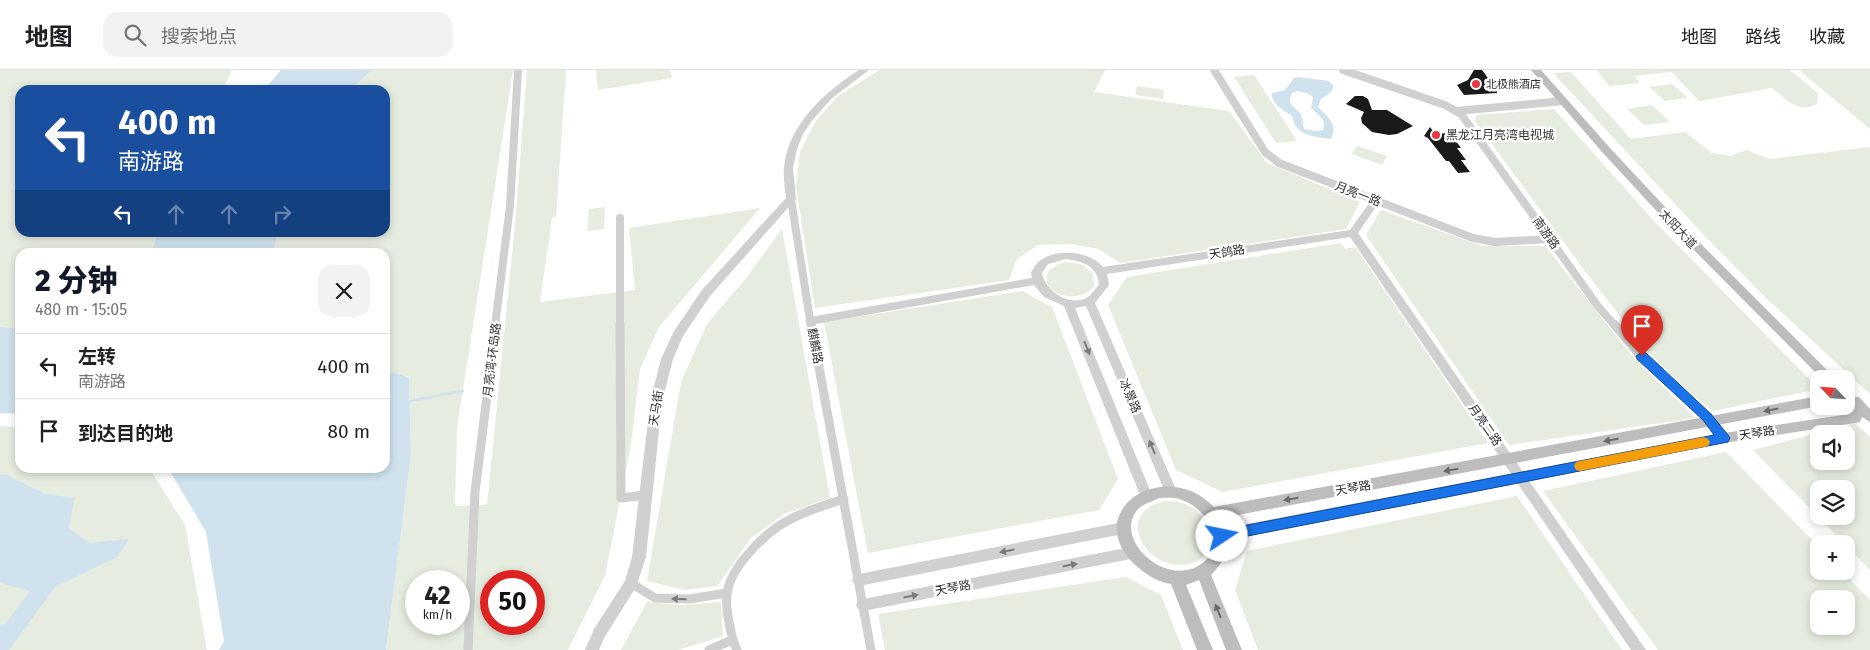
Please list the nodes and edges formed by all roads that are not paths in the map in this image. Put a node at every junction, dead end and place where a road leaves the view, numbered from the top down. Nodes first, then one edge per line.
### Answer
1 (518, 70) edge
2 (865, 70) edge
3 (1214, 70) edge
4 (1343, 70) edge
5 (1536, 70) edge
6 (1563, 101) junction
7 (1457, 111) junction
8 (791, 199) junction
9 (1375, 201) junction
10 (620, 218) dead end
11 (1353, 233) junction
12 (1549, 239) junction
13 (1101, 271) junction
14 (1037, 281) junction
15 (1089, 301) junction
16 (1068, 303) junction
17 (810, 320) junction
18 (1821, 370) edge
19 (1810, 403) edge
20 (1855, 404) edge
21 (1854, 415) edge
22 (1870, 417) edge
23 (1711, 422) junction
24 (1724, 438) junction
25 (1509, 459) junction
26 (1522, 478) junction
27 (1171, 492) junction
28 (646, 495) junction
29 (1146, 495) junction
30 (844, 500) junction
31 (1212, 514) junction
32 (1123, 528) junction
33 (1222, 536) junction
34 (1131, 553) junction
35 (1203, 572) junction
36 (1176, 578) junction
37 (859, 580) junction
38 (631, 584) junction
39 (727, 593) junction
40 (863, 605) junction
41 (734, 645) edge
42 (468, 650) edge
43 (592, 650) edge
44 (709, 650) edge
45 (871, 650) edge
46 (1205, 650) edge
47 (1234, 650) edge
48 (1639, 650) edge

1 - 42 street, 月亮湾·环岛路
2 - 8 street, 麒麟路
3 - 9 street, 月亮一路
4 - 7 street, 南游路
5 - 6 main road, 太阳大道
6 - 7 street
6 - 18 main road, 太阳大道
7 - 12 street, 南游路
8 - 17 street, 麒麟路
8 - 28 street, 天马街
9 - 11 street
9 - 12 street, 月亮一路
10 - 28 street
11 - 13 street, 天鸽路
11 - 25 street, 月亮二路
12 - 23 street, 南游路
13 - 14 street
13 - 15 street
14 - 16 street
14 - 17 street
15 - 16 street
27 -> 15 street, 冰景路
16 -> 29 street, 冰景路
17 - 30 street, 麒麟路
19 -> 23 main road, 天琴路
20 - 22 main road
21 - 24 main road, 天琴路
23 - 24 street, 南游路
23 -> 25 main road, 天琴路
24 - 26 main road, 天琴路
25 - 26 street, 月亮二路
25 -> 31 main road, 天琴路
26 - 33 main road, 天琴路
26 - 48 street, 月亮二路
27 - 29 main road
27 - 31 main road
28 - 38 street, 天马街
29 - 32 main road
30 - 37 street, 麒麟路
30 - 39 street
31 - 33 main road
32 - 34 main road
32 -> 37 street, 天琴路
33 - 35 main road
34 - 36 main road
40 -> 34 street, 天琴路
35 - 36 main road
47 -> 35 main road
36 - 46 main road
37 - 40 street, 麒麟路
39 -> 38 street
38 - 43 street, 天马街
39 - 41 street
40 - 45 street, 麒麟路
41 - 44 street

